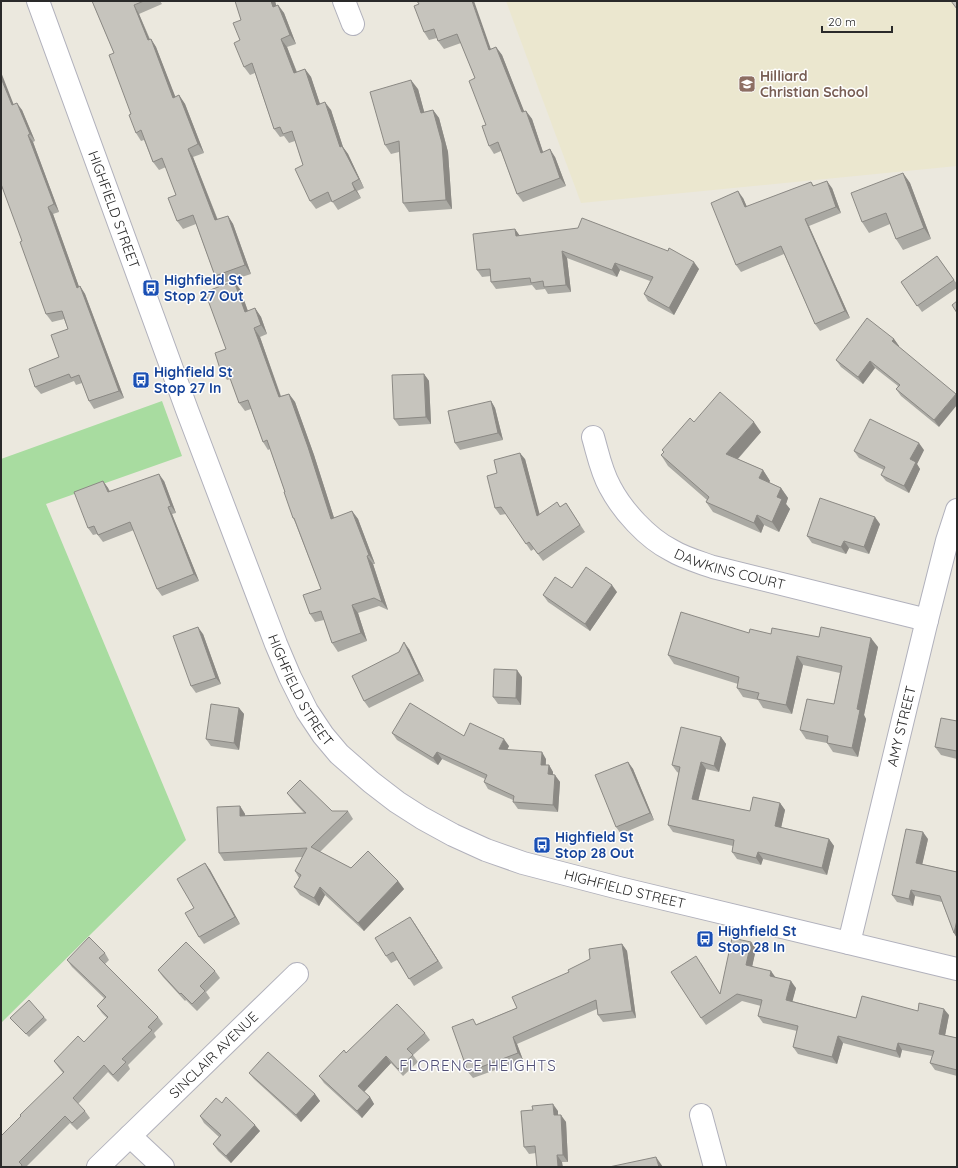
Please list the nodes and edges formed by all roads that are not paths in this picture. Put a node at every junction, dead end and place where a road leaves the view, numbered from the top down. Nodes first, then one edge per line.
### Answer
1 (38, 1) edge
2 (344, 1) edge
3 (353, 24) dead end
4 (593, 437) dead end
5 (957, 510) edge
6 (952, 542) edge
7 (927, 620) junction
8 (849, 943) junction
9 (957, 969) edge
10 (297, 974) dead end
11 (701, 1115) dead end
12 (130, 1136) junction
13 (98, 1167) edge
14 (163, 1167) edge
15 (715, 1167) edge

1 - 8 street, HIGHFIELD STREET
2 - 3 street
4 - 7 street, DAWKINS COURT
5 - 6 street, AMY STREET
6 - 7 street, AMY STREET
7 - 8 street, AMY STREET
8 - 9 street, HIGHFIELD STREET
10 - 12 street, SINCLAIR AVENUE
11 - 15 street
12 - 13 street, SINCLAIR AVENUE
12 - 14 street

